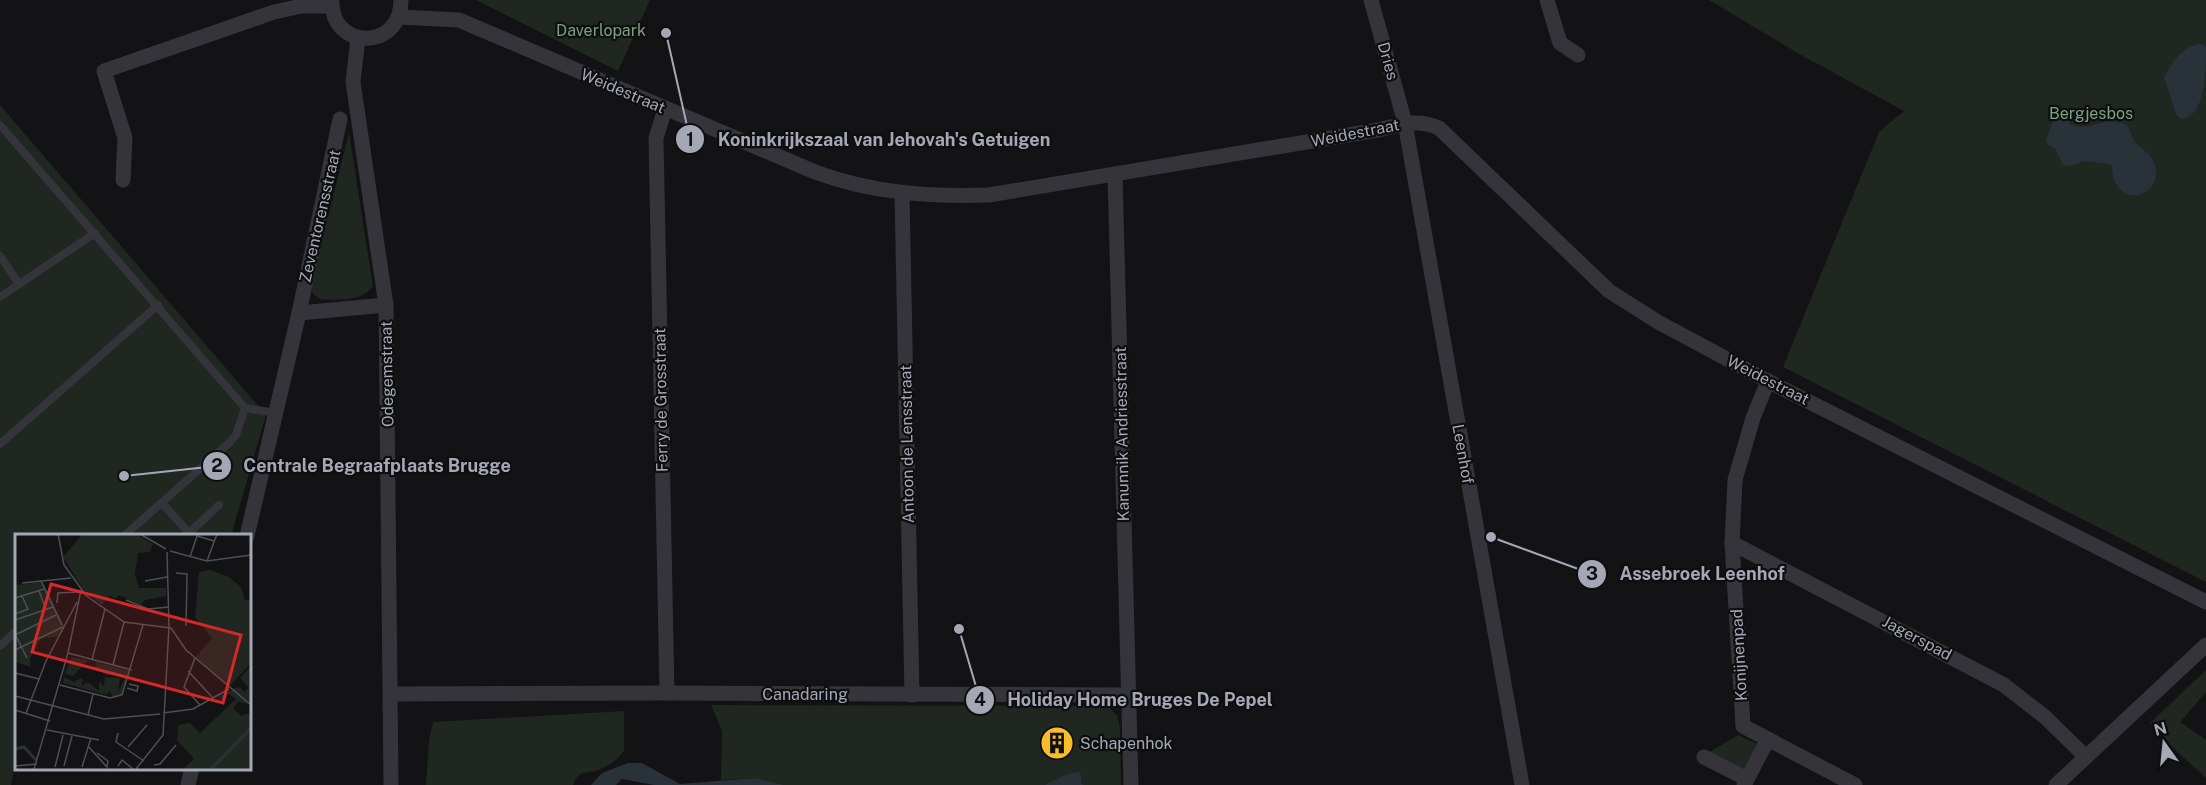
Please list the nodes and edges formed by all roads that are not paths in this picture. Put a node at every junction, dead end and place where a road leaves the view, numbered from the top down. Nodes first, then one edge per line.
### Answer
1 (401, 0) edge
2 (1371, 0) edge
3 (1547, 0) edge
4 (332, 3) edge
5 (399, 16) junction
6 (358, 38) junction
7 (1578, 55) dead end
8 (665, 109) junction
9 (340, 119) dead end
10 (1405, 123) junction
11 (0, 125) edge
12 (1115, 174) junction
13 (123, 180) dead end
14 (902, 194) junction
15 (95, 233) junction
16 (0, 256) edge
17 (19, 284) junction
18 (0, 297) edge
19 (158, 305) junction
20 (386, 305) junction
21 (299, 313) junction
22 (1768, 381) junction
23 (245, 408) junction
24 (276, 413) junction
25 (0, 444) edge
26 (162, 503) junction
27 (219, 505) dead end
28 (126, 534) edge
29 (247, 534) edge
30 (1732, 543) junction
31 (2206, 602) edge
32 (15, 632) edge
33 (2206, 645) edge
34 (0, 646) edge
35 (667, 693) junction
36 (391, 694) junction
37 (912, 695) junction
38 (1128, 695) junction
39 (1768, 739) junction
40 (1704, 757) dead end
41 (2086, 757) junction
42 (192, 770) edge
43 (1746, 782) edge
44 (188, 785) edge
45 (391, 785) edge
46 (1131, 785) edge
47 (1522, 785) edge
48 (1855, 785) edge
49 (2056, 785) edge

1 - 5 street
2 - 10 street, Dries
3 - 7 street
4 - 6 street
4 - 13 street
5 - 6 street
5 - 8 street, Weidestraat
6 - 20 street, Odegemstraat
8 - 14 street, Weidestraat
8 - 35 street, Ferry de Grosstraat
9 - 21 street, Zeventorensstraat
10 - 12 street, Weidestraat
10 - 22 street, Weidestraat
10 - 47 street, Leenhof
11 - 15 lane
12 - 14 street, Weidestraat
12 - 38 street, Kanunnik Andriesstraat
14 - 37 street, Antoon de Lensstraat
15 - 17 lane
15 - 19 lane
16 - 17 lane
17 - 18 lane
19 - 23 lane
19 - 25 lane
20 - 21 street
20 - 36 street, Odegemstraat
21 - 24 street, Zeventorensstraat
22 - 30 street, Konijnenpad
22 - 31 street, Weidestraat
23 - 24 lane
23 - 26 lane
24 - 29 street, Zeventorensstraat
26 - 27 lane
26 - 28 lane
30 - 39 street, Konijnenpad
30 - 41 street, Jagerspad
32 - 34 lane
33 - 41 street
35 - 36 street, Canadaring
35 - 37 street, Canadaring
36 - 45 street, Odegemstraat
37 - 38 street, Canadaring
38 - 46 street
39 - 43 street
39 - 48 street, Konijnenpad
40 - 43 street
41 - 49 street
42 - 44 street

